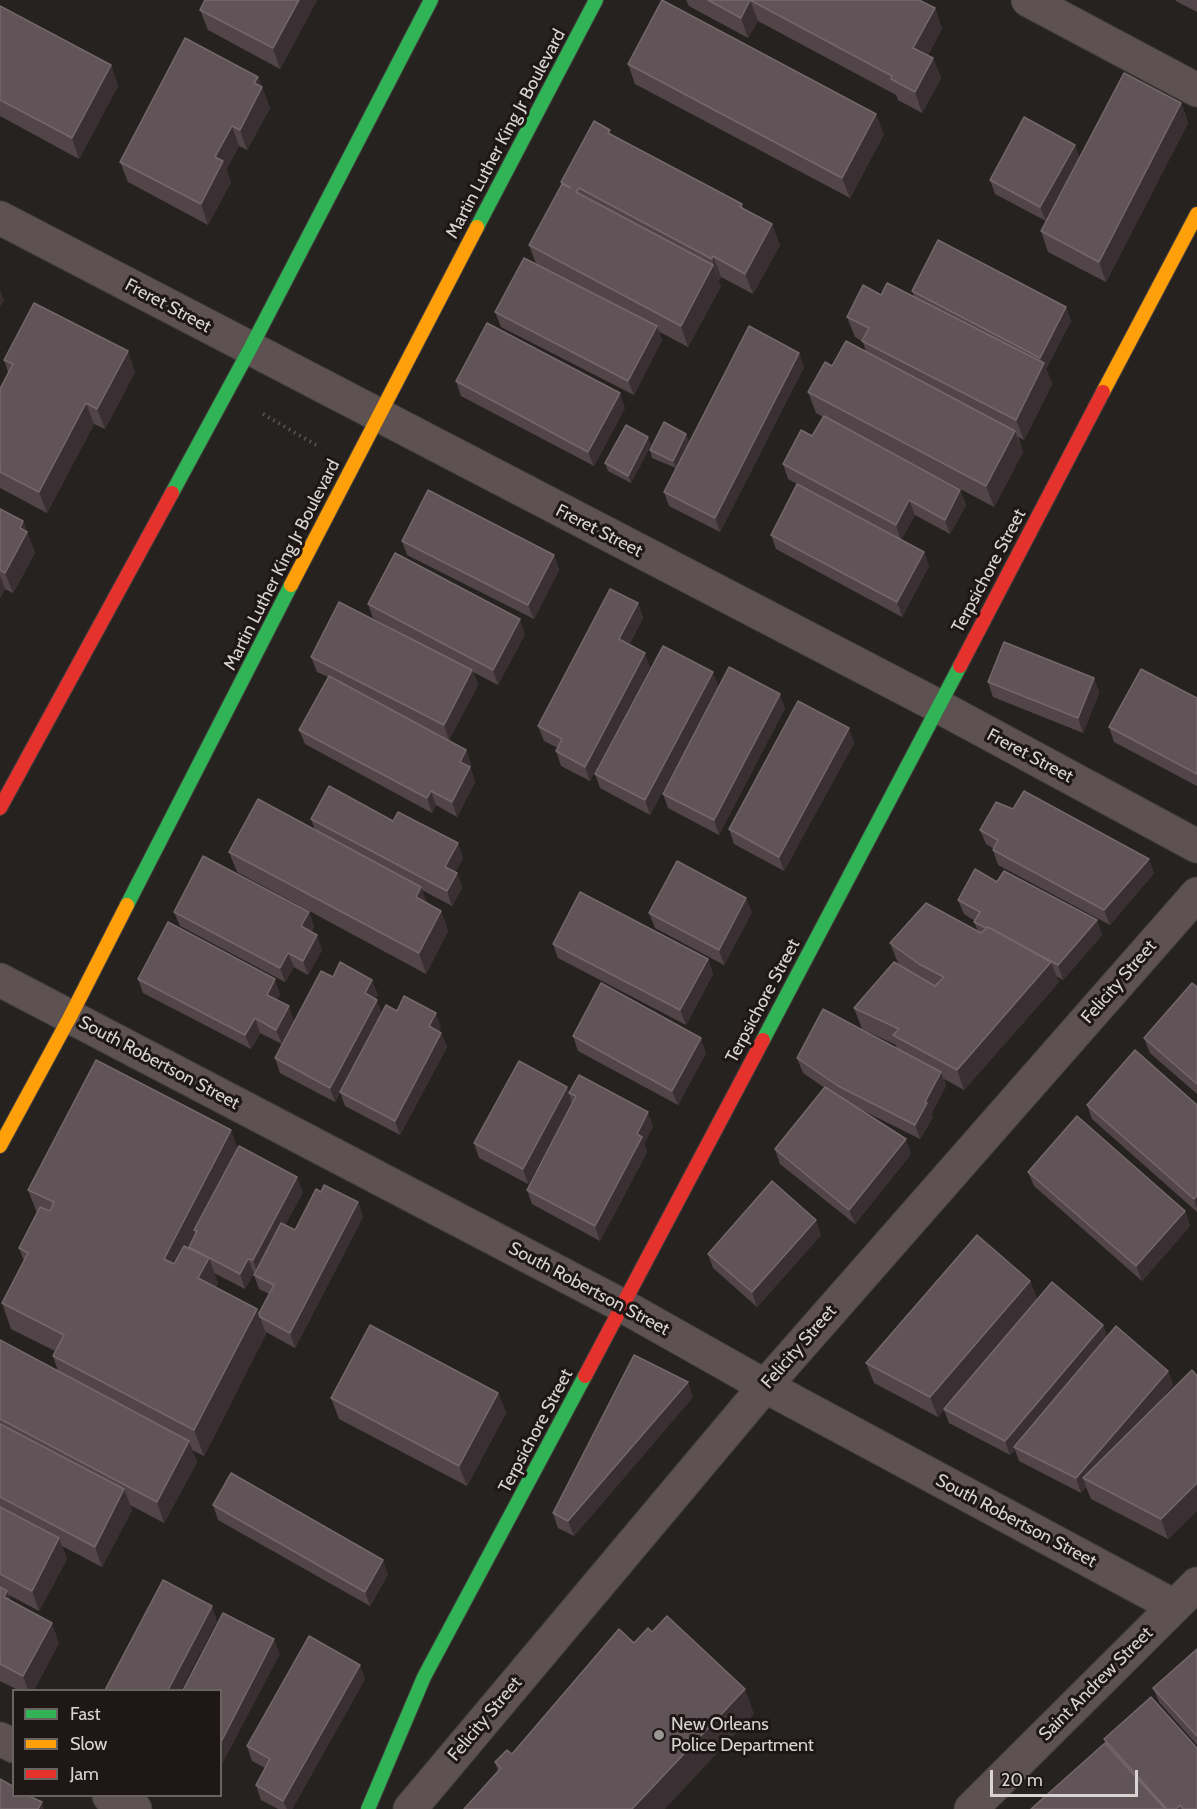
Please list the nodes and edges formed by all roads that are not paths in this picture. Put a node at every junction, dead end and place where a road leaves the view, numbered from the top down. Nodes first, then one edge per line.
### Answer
1 (430, 0) edge
2 (596, 0) edge
3 (1028, 0) edge
4 (1197, 90) edge
5 (1197, 214) edge
6 (0, 218) edge
7 (250, 349) junction
8 (378, 416) junction
9 (938, 706) junction
10 (0, 808) edge
11 (1197, 846) edge
12 (1197, 894) edge
13 (0, 980) edge
14 (70, 1017) junction
15 (0, 1146) edge
16 (623, 1306) junction
17 (765, 1386) junction
18 (1186, 1595) edge
19 (111, 1797) edge
20 (135, 1809) edge
21 (368, 1809) edge
22 (410, 1809) edge
23 (971, 1809) edge

1 - 7 street
2 - 8 street, Martin Luther King Jr Boulevard
3 - 4 street
5 - 9 street, Terpsichore Street
6 - 7 street, Freret Street
7 - 8 street, Freret Street
7 - 10 street
8 - 9 street, Freret Street
8 - 14 street, Martin Luther King Jr Boulevard
9 - 11 street, Freret Street
9 - 16 street, Terpsichore Street
12 - 17 street, Felicity Street
13 - 14 street, South Robertson Street
14 - 15 street, Martin Luther King Jr Boulevard
14 - 16 street, South Robertson Street
16 - 17 street, South Robertson Street
16 - 21 street, Terpsichore Street
17 - 18 street, South Robertson Street
17 - 22 street, Felicity Street
18 - 23 street, Saint Andrew Street
19 - 20 street

